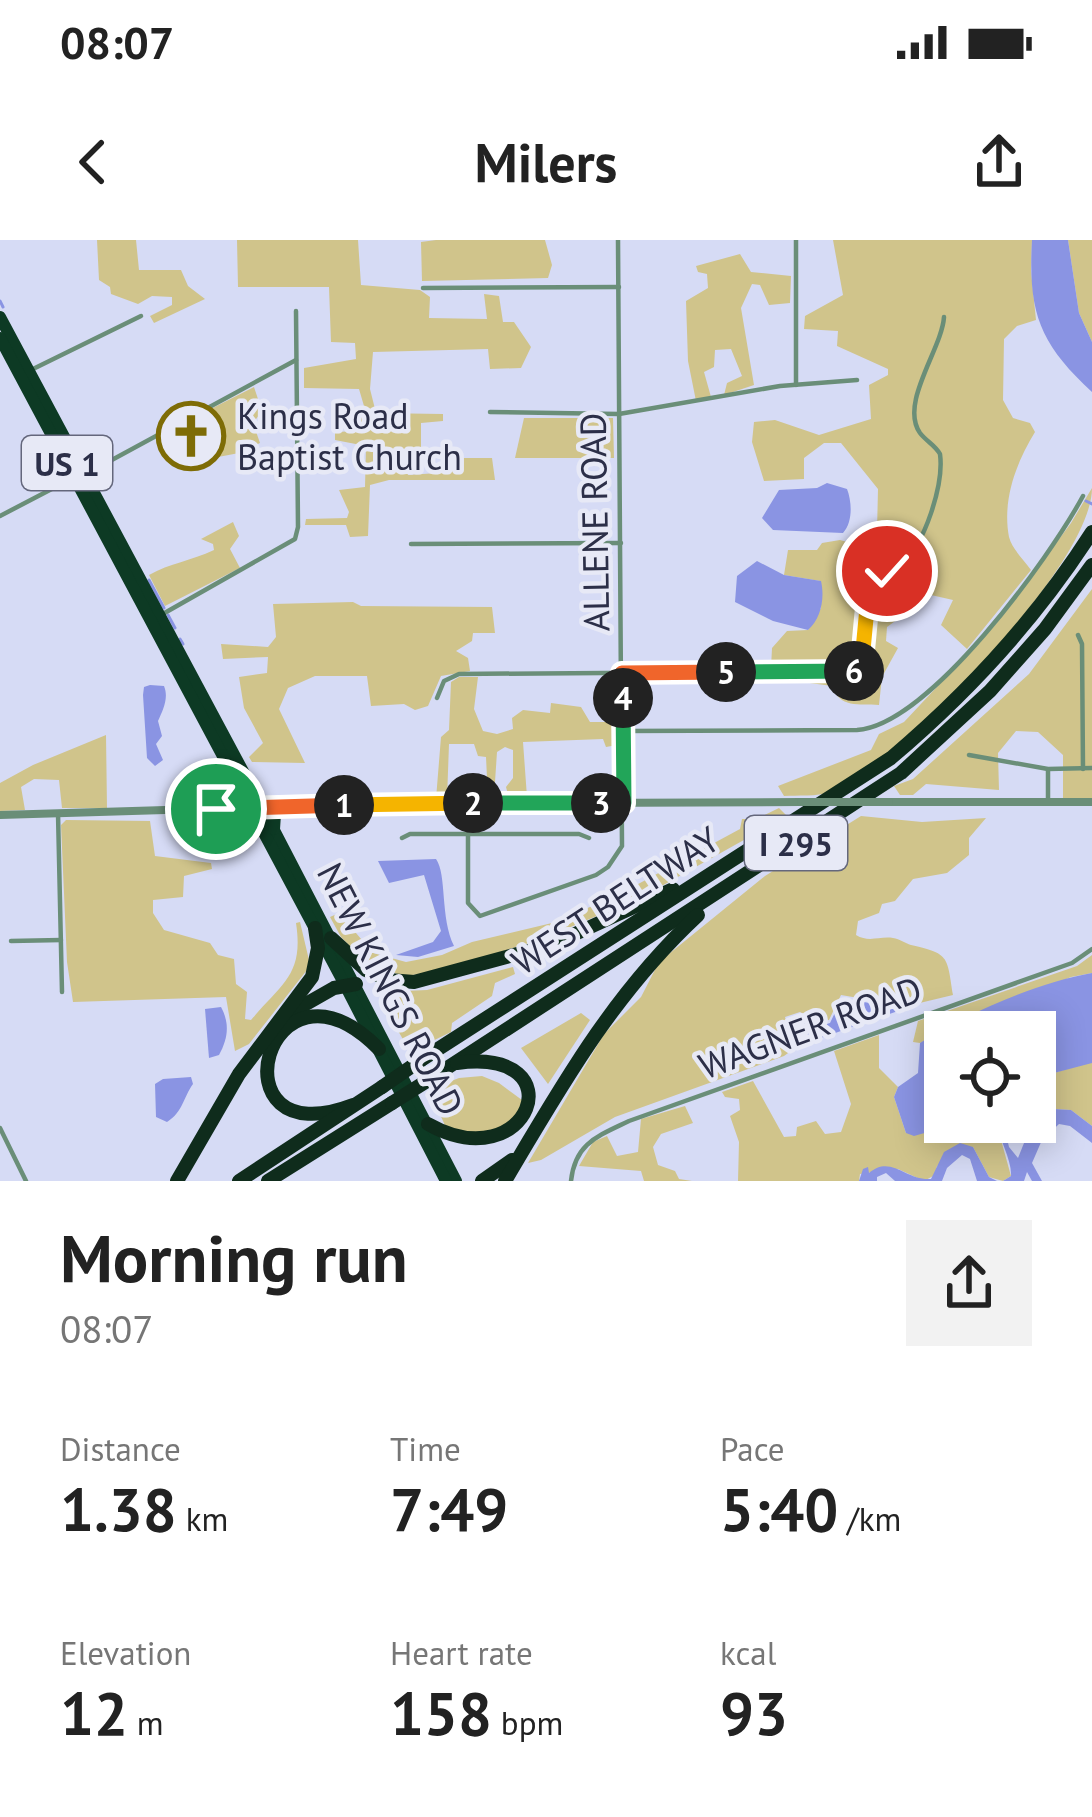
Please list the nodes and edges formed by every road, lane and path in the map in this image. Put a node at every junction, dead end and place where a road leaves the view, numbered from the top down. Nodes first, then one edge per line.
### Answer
1 (618, 240) edge
2 (796, 240) edge
3 (619, 287) junction
4 (423, 288) dead end
5 (296, 311) dead end
6 (141, 316) dead end
7 (944, 317) dead end
8 (1, 328) edge
9 (296, 360) junction
10 (28, 371) junction
11 (856, 380) dead end
12 (796, 386) junction
13 (490, 412) dead end
14 (620, 414) junction
15 (79, 476) junction
16 (1083, 496) dead end
17 (0, 516) edge
18 (1092, 532) edge
19 (621, 543) junction
20 (411, 544) dead end
21 (1092, 565) edge
22 (155, 618) junction
23 (1078, 635) dead end
24 (622, 673) junction
25 (195, 693) junction
26 (437, 698) dead end
27 (623, 730) junction
28 (969, 755) dead end
29 (1092, 768) edge
30 (1048, 769) junction
31 (1083, 769) junction
32 (241, 789) junction
33 (1048, 802) junction
34 (1092, 802) edge
35 (624, 803) junction
36 (285, 806) junction
37 (256, 807) junction
38 (232, 808) junction
39 (58, 813) junction
40 (0, 814) edge
41 (274, 830) junction
42 (468, 835) junction
43 (402, 838) dead end
44 (589, 838) dead end
45 (747, 851) junction
46 (721, 893) junction
47 (315, 928) junction
48 (331, 938) junction
49 (61, 940) junction
50 (10, 941) dead end
51 (1092, 949) edge
52 (351, 984) junction
53 (62, 992) dead end
54 (278, 1022) junction
55 (380, 1049) junction
56 (452, 1064) junction
57 (353, 1105) junction
58 (428, 1124) junction
59 (0, 1128) edge
60 (524, 1150) junction
61 (26, 1181) edge
62 (177, 1181) edge
63 (239, 1181) edge
64 (268, 1181) edge
65 (446, 1181) edge
66 (456, 1181) edge
67 (482, 1181) edge
68 (505, 1181) edge
69 (571, 1181) edge

1 - 3 street, ALLENE ROAD
2 - 12 street
3 - 4 street
3 - 14 street, ALLENE ROAD
5 - 9 street
6 - 10 street
7 - 24 street
8 - 10 highway, NEW KINGS ROAD / US 1
8 - 15 highway, NEW KINGS ROAD / US 1
9 - 15 street
9 - 22 street
10 - 15 highway, NEW KINGS ROAD / US 1
11 - 12 street
12 - 14 street
13 - 14 street
14 - 19 street, ALLENE ROAD
15 - 17 street
15 - 22 highway, NEW KINGS ROAD / US 1
16 - 27 street
18 - 45 highway, WEST BELTWAY / I 295
19 - 20 street
19 - 24 street, ALLENE ROAD
21 - 46 highway, WEST BELTWAY / I 295
22 - 25 highway, NEW KINGS ROAD / US 1
22 - 25 highway, NEW KINGS ROAD / US 1
23 - 31 street
24 - 26 street
24 - 27 street, ALLENE ROAD
25 - 32 highway, NEW KINGS ROAD / US 1
25 - 37 highway, NEW KINGS ROAD / US 1
27 - 35 street, ALLENE ROAD
28 - 30 street
29 - 31 street
30 - 31 street
30 - 33 street
32 - 37 highway, NEW KINGS ROAD / US 1
32 - 38 highway
33 - 34 street
33 - 35 street, bridge
35 - 36 street
35 - 42 street, ALLENE ROAD
36 - 37 street
36 - 41 highway
37 - 38 street
37 - 41 highway, NEW KINGS ROAD / US 1
37 - 47 highway, NEW KINGS ROAD / US 1
38 - 39 street
39 - 40 street
39 - 49 street
41 - 48 highway, NEW KINGS ROAD / US 1
42 - 43 street
42 - 44 street
45 - 48 highway
45 - 57 highway, WEST BELTWAY / I 295, bridge
46 - 56 highway, WEST BELTWAY / I 295
46 - 60 highway
47 - 52 highway, NEW KINGS ROAD / US 1
47 - 54 highway
48 - 52 highway, NEW KINGS ROAD / US 1
49 - 50 street
49 - 53 street
51 - 69 street, WAGNER ROAD
52 - 54 highway
52 - 55 highway, NEW KINGS ROAD / US 1
52 - 58 highway, NEW KINGS ROAD / US 1
54 - 62 highway
55 - 57 highway
55 - 65 highway, NEW KINGS ROAD / US 1
56 - 58 highway
56 - 64 highway, WEST BELTWAY / I 295, bridge
57 - 63 highway, WEST BELTWAY / I 295
58 - 66 highway, NEW KINGS ROAD / US 1
59 - 61 street
60 - 67 highway
60 - 68 highway

